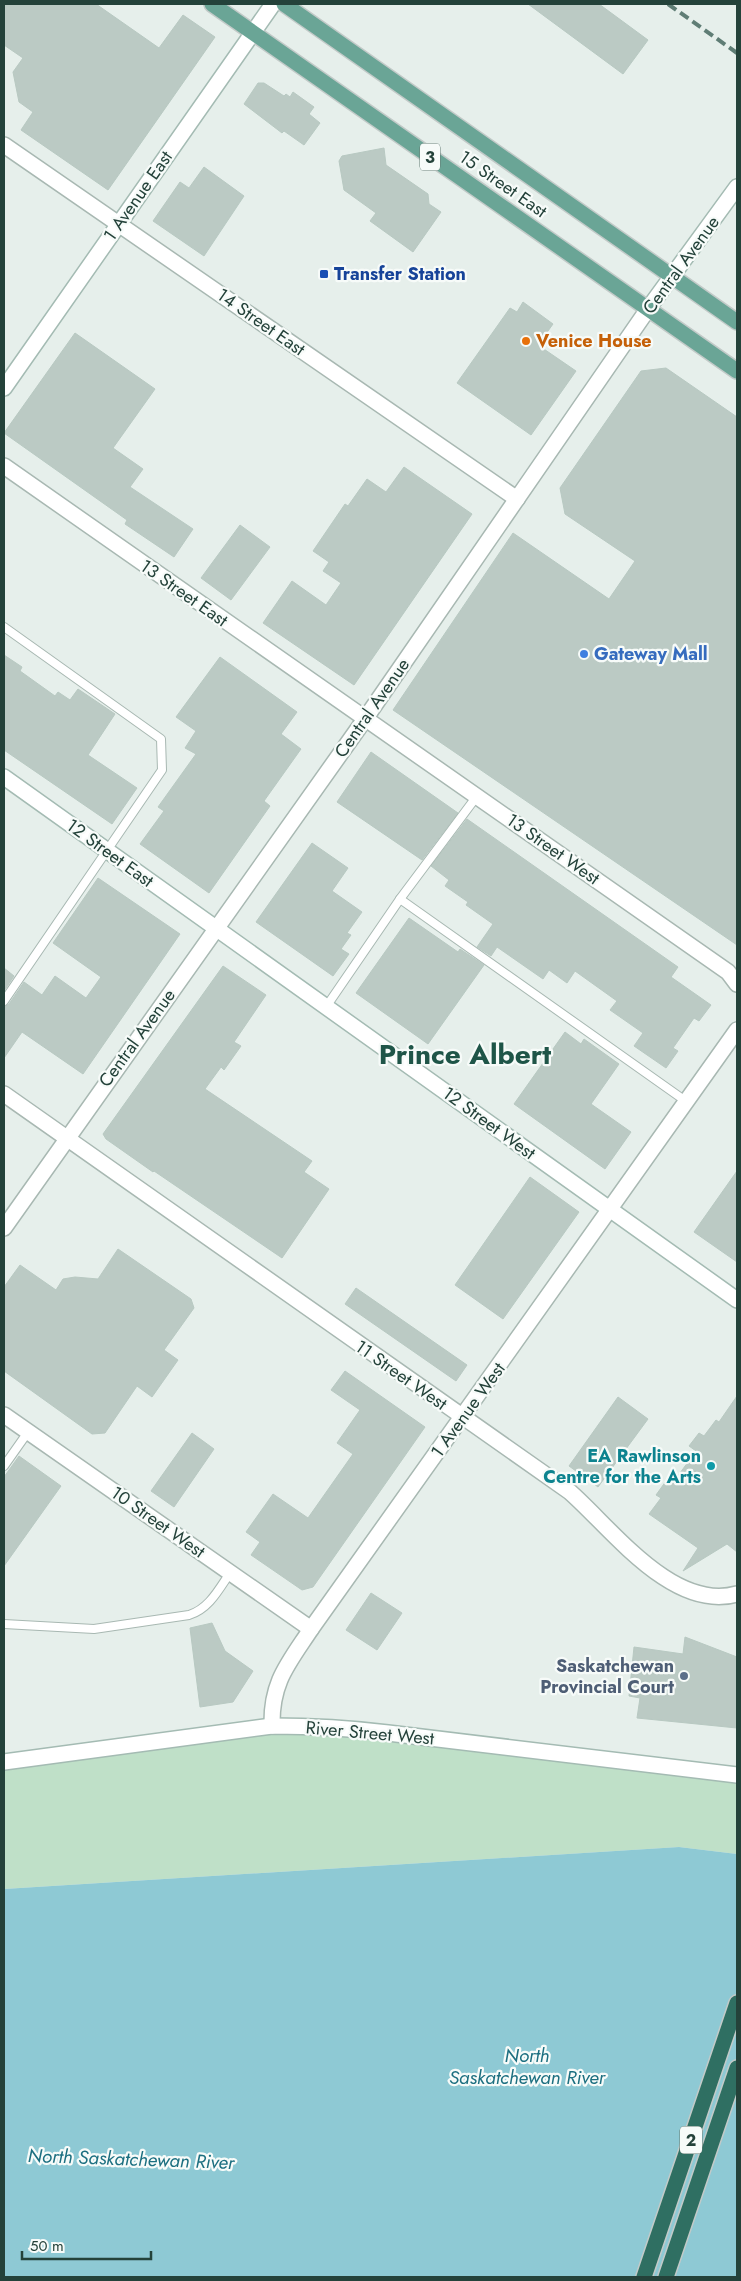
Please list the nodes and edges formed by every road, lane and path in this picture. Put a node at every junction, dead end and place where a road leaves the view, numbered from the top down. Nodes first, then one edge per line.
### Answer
1 (212, 4) edge
2 (273, 4) edge
3 (284, 4) edge
4 (253, 32) junction
5 (4, 145) edge
6 (737, 187) edge
7 (119, 224) junction
8 (673, 276) junction
9 (648, 309) junction
10 (737, 322) edge
11 (737, 371) edge
12 (4, 388) edge
13 (4, 466) edge
14 (517, 500) junction
15 (4, 627) edge
16 (365, 719) junction
17 (4, 777) edge
18 (477, 796) junction
19 (107, 850) junction
20 (400, 899) junction
21 (216, 929) junction
22 (737, 984) edge
23 (4, 1001) edge
24 (326, 1007) junction
25 (737, 1030) edge
26 (4, 1094) edge
27 (687, 1102) junction
28 (66, 1138) junction
29 (611, 1210) junction
30 (4, 1228) edge
31 (737, 1300) edge
32 (4, 1415) edge
33 (463, 1418) junction
34 (28, 1432) junction
35 (4, 1466) edge
36 (230, 1573) junction
37 (737, 1594) edge
38 (4, 1624) edge
39 (312, 1629) junction
40 (272, 1726) junction
41 (4, 1762) edge
42 (737, 1775) edge
43 (737, 2004) edge
44 (737, 2068) edge
45 (644, 2277) edge
46 (666, 2277) edge

1 - 4 main road, 15 Street East / 3
2 - 4 street, 1 Avenue East
3 - 8 main road, 15 Street East / 3
4 - 7 street, 1 Avenue East
4 - 9 main road, 15 Street East / 3
5 - 7 street, 14 Street East
6 - 8 street, Central Avenue
7 - 12 street, 1 Avenue East
7 - 14 street, 14 Street East
8 - 9 street, Central Avenue
8 - 10 main road, 3
9 - 11 main road, 3
9 - 14 street, Central Avenue
13 - 16 street, 13 Street East
14 - 16 street, Central Avenue
15 - 19 lane
16 - 18 street, 13 Street West
16 - 21 street, Central Avenue
17 - 19 street, 12 Street East
18 - 20 lane
18 - 22 street, 13 Street West
19 - 21 street, 12 Street East
19 - 23 lane
20 - 24 lane
20 - 27 lane
21 - 24 street, 12 Street West
21 - 28 street, Central Avenue
24 - 29 street, 12 Street West
25 - 27 street
26 - 28 street, 11 Street West
27 - 29 street, 1 Avenue West
28 - 30 street, Central Avenue
28 - 33 street, 11 Street West
29 - 31 street, 12 Street West
29 - 33 street, 1 Avenue West
32 - 34 street, 10 Street West
33 - 37 street, 11 Street West
33 - 39 street, 1 Avenue West
34 - 35 lane
34 - 36 street, 10 Street West
36 - 38 lane
36 - 39 street, 10 Street West
39 - 40 street, 1 Avenue West
40 - 41 street, River Street West
40 - 42 street, River Street West
43 - 45 highway, 2
44 - 46 highway, 2

